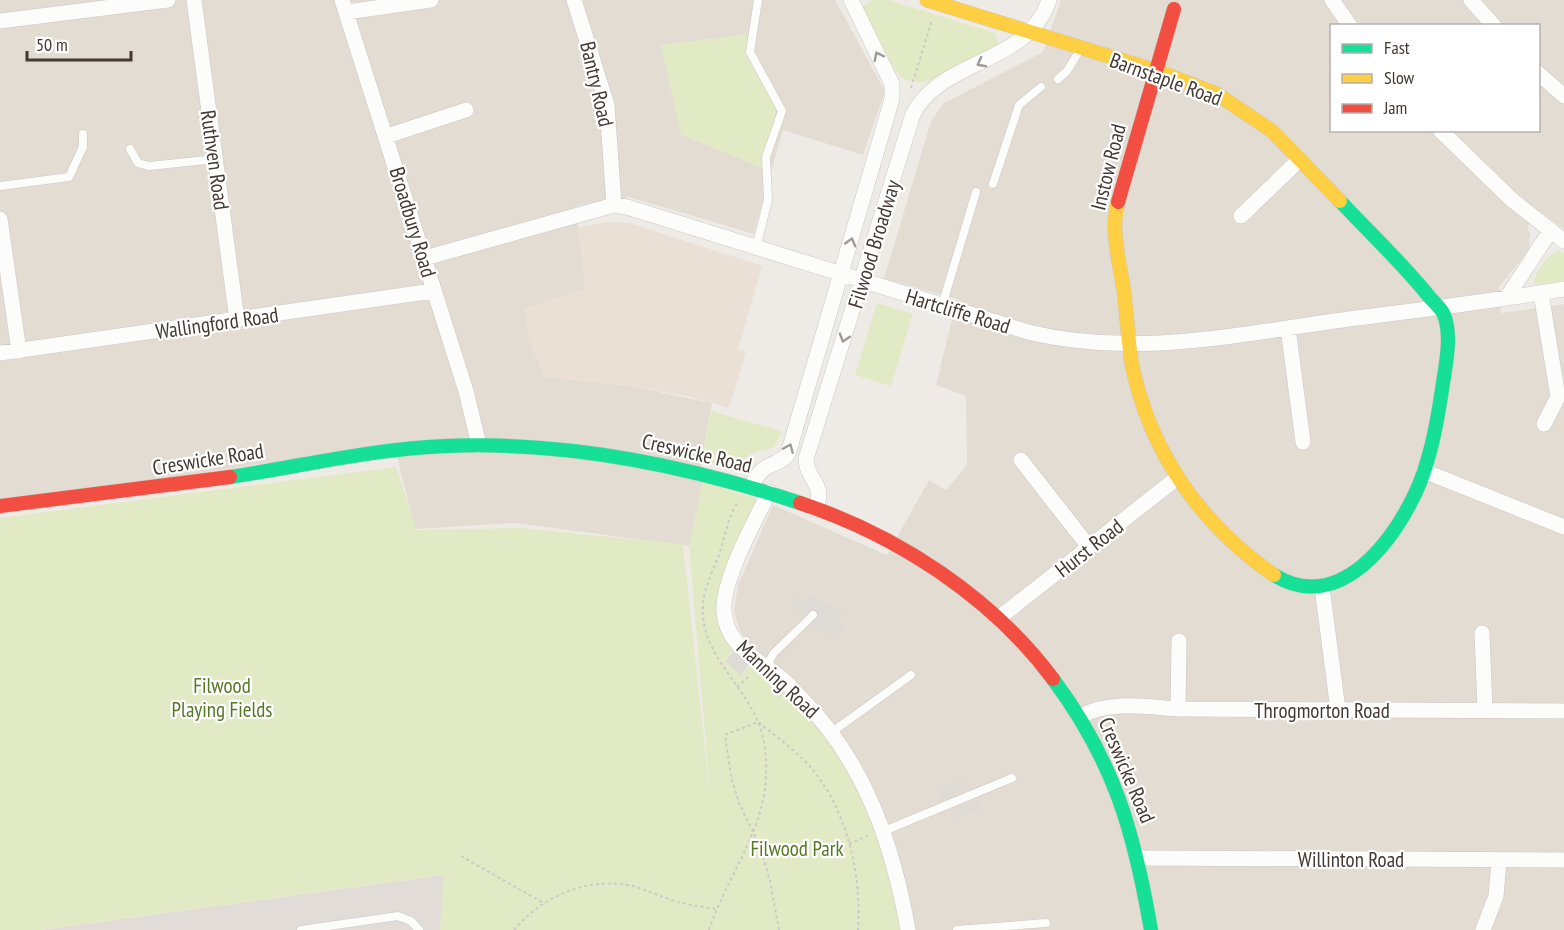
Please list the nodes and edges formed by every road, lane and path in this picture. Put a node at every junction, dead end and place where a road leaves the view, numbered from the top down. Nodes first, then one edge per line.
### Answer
1 (168, 0) edge
2 (194, 0) edge
3 (430, 0) edge
4 (574, 0) edge
5 (758, 0) edge
6 (851, 0) edge
7 (1048, 0) edge
8 (1332, 0) edge
9 (1471, 0) edge
10 (932, 2) edge
11 (344, 6) edge
12 (1174, 9) dead end
13 (0, 21) edge
14 (1349, 24) edge
15 (1492, 24) edge
16 (1030, 32) junction
17 (1081, 49) junction
18 (885, 69) junction
19 (1157, 72) junction
20 (1540, 74) edge
21 (1058, 79) dead end
22 (1041, 87) dead end
23 (1564, 96) edge
24 (466, 110) dead end
25 (1442, 132) edge
26 (83, 134) dead end
27 (387, 136) junction
28 (130, 149) dead end
29 (216, 159) junction
30 (1299, 159) junction
31 (993, 184) dead end
32 (0, 186) edge
33 (976, 192) dead end
34 (614, 206) junction
35 (1241, 216) dead end
36 (0, 219) edge
37 (1551, 230) junction
38 (1564, 241) edge
39 (756, 248) junction
40 (425, 258) junction
41 (842, 274) junction
42 (862, 281) junction
43 (1564, 289) edge
44 (433, 291) junction
45 (1541, 293) junction
46 (1507, 297) junction
47 (942, 306) junction
48 (1437, 307) junction
49 (237, 320) junction
50 (1288, 328) junction
51 (1130, 345) junction
52 (19, 351) junction
53 (0, 353) edge
54 (1544, 424) dead end
55 (1303, 442) dead end
56 (480, 445) junction
57 (1021, 460) dead end
58 (1424, 471) junction
59 (1177, 478) junction
60 (751, 487) junction
61 (769, 492) junction
62 (0, 506) edge
63 (815, 509) junction
64 (1564, 527) edge
65 (1089, 548) junction
66 (1322, 587) junction
67 (813, 615) dead end
68 (1000, 617) junction
69 (1482, 633) dead end
70 (1179, 640) dead end
71 (764, 666) junction
72 (911, 675) dead end
73 (736, 687) dead end
74 (1178, 709) junction
75 (1338, 710) junction
76 (1485, 710) junction
77 (1564, 711) edge
78 (1081, 716) junction
79 (832, 732) junction
80 (1012, 778) dead end
81 (884, 831) junction
82 (753, 835) junction
83 (849, 844) junction
84 (461, 856) dead end
85 (1139, 858) junction
86 (1564, 860) edge
87 (1499, 861) junction
88 (545, 904) junction
89 (718, 909) junction
90 (1046, 923) dead end
91 (302, 930) edge
92 (419, 930) edge
93 (514, 930) edge
94 (709, 930) edge
95 (779, 930) edge
96 (858, 930) edge
97 (908, 930) edge
98 (957, 930) edge
99 (1151, 930) edge
100 (1483, 930) edge

1 - 13 street
2 - 29 street, Ruthven Road
3 - 11 street
4 - 34 street, Bantry Road
5 - 39 lane
18 -> 6 street, Filwood Broadway
7 - 16 street, Filwood Broadway
8 - 14 street
9 - 15 street
10 - 16 street, Barnstaple Road
10 - 18 path
11 - 27 street, Broadbury Road
12 - 19 street, Instow Road
16 - 17 street, Barnstaple Road
16 -> 42 street, Filwood Broadway
17 - 19 street, Barnstaple Road
17 - 21 lane
41 -> 18 street, Filwood Broadway
19 - 30 street, Barnstaple Road
19 - 51 street, Instow Road
20 - 23 street
22 - 31 lane
24 - 27 street
25 - 37 street
26 - 32 lane
27 - 40 street, Broadbury Road
28 - 29 lane
29 - 49 street, Ruthven Road
30 - 35 street
30 - 48 street, Barnstaple Road
33 - 47 lane
34 - 39 street, Hartcliffe Road
34 - 40 street
36 - 52 street
37 - 38 street
37 - 46 street
39 - 41 street, Hartcliffe Road
40 - 44 street, Broadbury Road
41 - 42 street, Hartcliffe Road
60 -> 41 street, Filwood Broadway
42 - 47 street, Hartcliffe Road
42 -> 63 street, Filwood Broadway
43 - 45 street, Hartcliffe Road
44 - 49 street, Wallingford Road
44 - 56 street, Broadbury Road
45 - 46 street, Hartcliffe Road
45 - 54 street
46 - 48 street, Hartcliffe Road
47 - 51 street, Hartcliffe Road
48 - 50 street, Hartcliffe Road
48 - 58 street
49 - 52 street, Wallingford Road
50 - 51 street, Hartcliffe Road
50 - 55 street
51 - 59 street, Instow Road
52 - 53 street, Wallingford Road
56 - 60 street, Creswicke Road
56 - 62 street, Creswicke Road
57 - 65 street
58 - 64 street
58 - 66 street
59 - 65 street, Hurst Road
59 - 66 street, Instow Road
60 - 61 street, Creswicke Road
61 - 63 street, Creswicke Road
61 - 71 street, Manning Road
63 - 68 street, Creswicke Road
65 - 68 street, Hurst Road
66 - 75 street
67 - 71 lane
68 - 78 street, Creswicke Road
69 - 76 street
70 - 74 street
71 - 73 path
71 - 79 street, Manning Road
72 - 79 lane
74 - 75 street, Throgmorton Road
74 - 78 street, Throgmorton Road
75 - 76 street, Throgmorton Road
76 - 77 street, Throgmorton Road
78 - 85 street, Creswicke Road
79 - 81 street, Manning Road
80 - 81 lane
81 - 83 path
81 - 97 street, Manning Road
82 - 83 path
82 - 89 path
82 - 95 path
83 - 96 path
84 - 88 path
85 - 87 street, Willinton Road
85 - 99 street, Creswicke Road
86 - 87 street, Willinton Road
87 - 100 street
88 - 89 path
88 - 93 path
89 - 94 path
90 - 98 lane
91 - 92 lane

